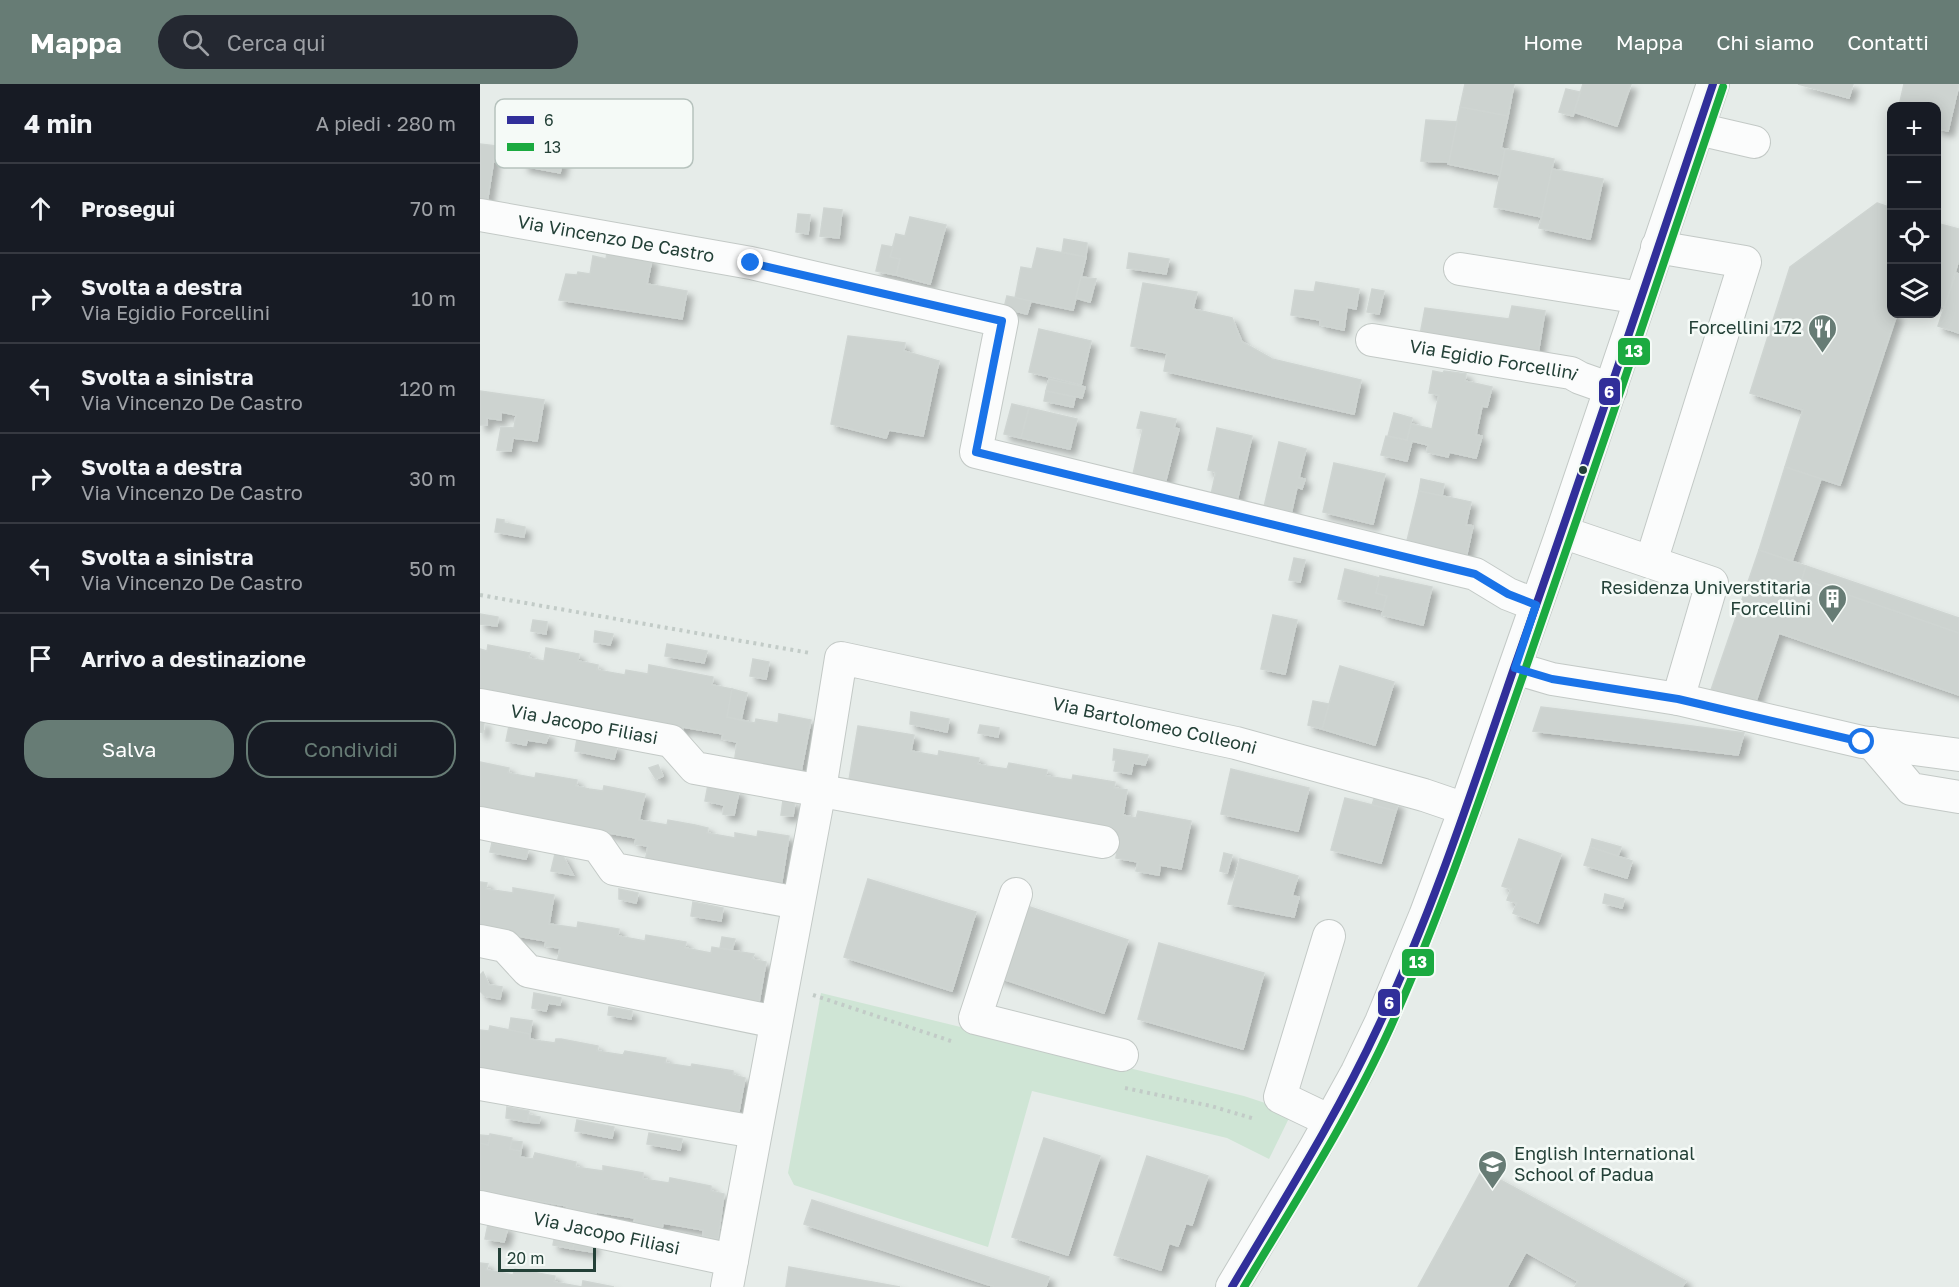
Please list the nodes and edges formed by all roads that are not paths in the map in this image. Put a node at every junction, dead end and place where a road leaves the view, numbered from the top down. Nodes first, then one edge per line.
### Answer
1 (1713, 84) edge
2 (1698, 129) junction
3 (1754, 142) dead end
4 (480, 215) edge
5 (1658, 247) junction
6 (1460, 269) dead end
7 (1641, 298) junction
8 (1372, 340) dead end
9 (1611, 389) junction
10 (1562, 532) junction
11 (1651, 562) junction
12 (1536, 605) junction
13 (841, 658) joint
14 (1515, 668) junction
15 (1678, 699) junction
16 (480, 705) edge
17 (1872, 743) junction
18 (1959, 755) edge
19 (820, 789) junction
20 (1959, 797) edge
21 (1465, 809) junction
22 (480, 823) edge
23 (1103, 842) dead end
24 (1016, 894) dead end
25 (798, 903) junction
26 (1329, 936) dead end
27 (480, 941) edge
28 (776, 1022) junction
29 (1122, 1055) dead end
30 (480, 1084) edge
31 (1330, 1121) junction
32 (755, 1132) junction
33 (480, 1207) edge
34 (730, 1273) edge
35 (1232, 1287) edge

1 - 2 street
2 - 3 street
2 - 5 street
4 - 12 street, Via Vincenzo De Castro
5 - 7 street
5 - 11 street
6 - 7 street
7 - 9 street
8 - 9 street, Via Egidio Forcellini
9 - 10 street
10 - 11 street
10 - 12 street
11 - 15 street
12 - 14 street
13 - 19 street, Via Jacopo Filiasi
13 - 21 street, Via Bartolomeo Colleoni
14 - 15 street
14 - 21 street
15 - 17 street
16 - 19 street, Via Jacopo Filiasi
17 - 18 street
17 - 20 street
19 - 23 street, Via Jacopo Filiasi
19 - 25 street, Via Jacopo Filiasi
21 - 31 street
22 - 25 street
24 - 29 street
25 - 28 street, Via Jacopo Filiasi
26 - 31 street
27 - 28 street
28 - 32 street, Via Jacopo Filiasi
30 - 32 street
31 - 35 street
32 - 34 street, Via Jacopo Filiasi
33 - 34 street, Via Jacopo Filiasi

